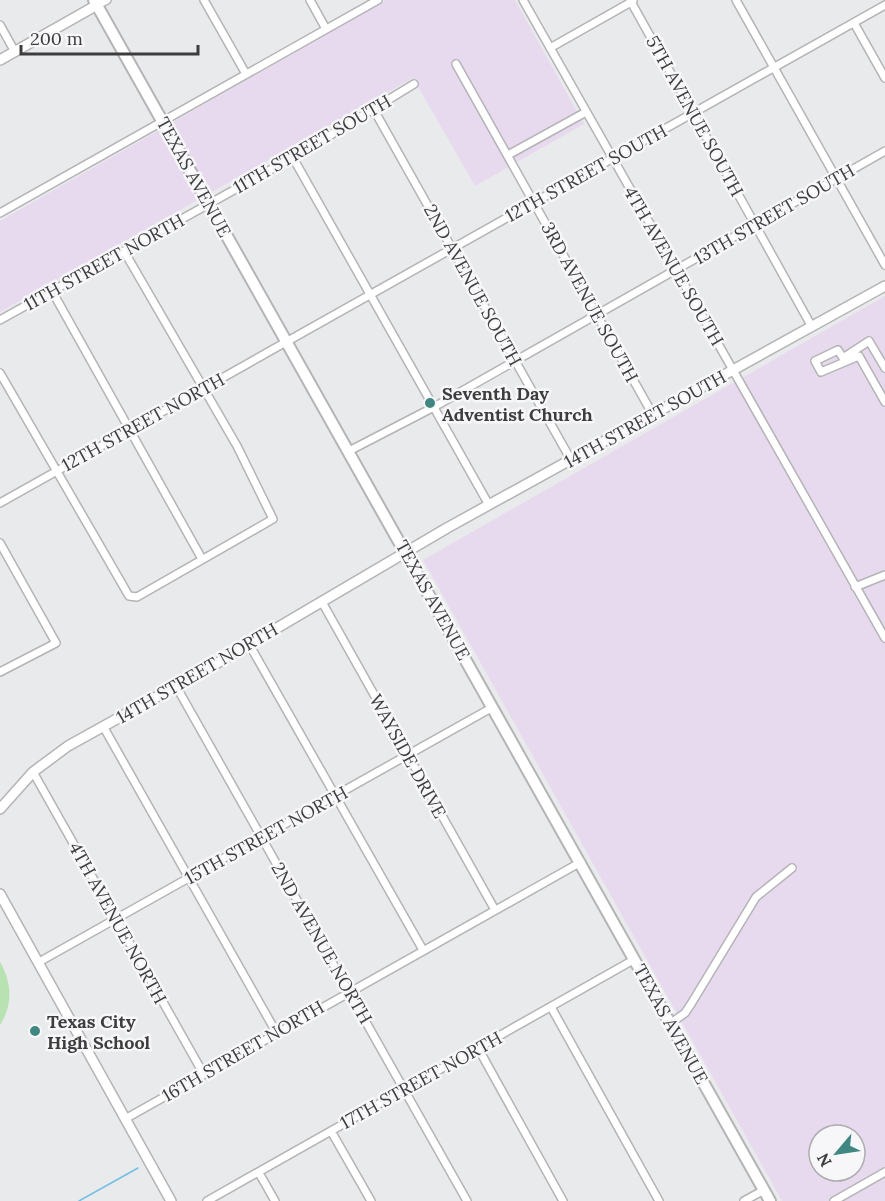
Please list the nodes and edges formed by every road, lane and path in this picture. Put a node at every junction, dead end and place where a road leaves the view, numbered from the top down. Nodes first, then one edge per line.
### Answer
1 (204, 0) edge
2 (310, 0) edge
3 (378, 0) edge
4 (523, 0) edge
5 (736, 0) edge
6 (632, 1) edge
7 (99, 2) edge
8 (885, 5) edge
9 (854, 22) junction
10 (0, 25) edge
11 (326, 29) junction
12 (549, 48) junction
13 (15, 52) junction
14 (0, 60) edge
15 (456, 64) dead end
16 (774, 67) junction
17 (246, 74) junction
18 (885, 78) edge
19 (414, 84) dead end
20 (374, 111) junction
21 (586, 112) junction
22 (693, 113) junction
23 (163, 121) junction
24 (885, 151) edge
25 (508, 155) junction
26 (292, 156) junction
27 (612, 158) junction
28 (836, 179) junction
29 (533, 202) junction
30 (209, 203) junction
31 (0, 213) edge
32 (755, 225) junction
33 (452, 248) junction
34 (124, 251) junction
35 (885, 265) edge
36 (676, 270) junction
37 (885, 286) edge
38 (52, 291) junction
39 (370, 294) junction
40 (597, 315) junction
41 (0, 320) edge
42 (813, 327) junction
43 (287, 341) junction
44 (515, 361) junction
45 (885, 368) edge
46 (734, 371) junction
47 (0, 373) edge
48 (203, 388) junction
49 (885, 402) edge
50 (434, 407) junction
51 (653, 415) junction
52 (130, 429) junction
53 (349, 451) junction
54 (571, 460) junction
55 (56, 471) junction
56 (0, 502) edge
57 (489, 505) junction
58 (0, 543) edge
59 (406, 553) junction
60 (202, 559) junction
61 (885, 575) edge
62 (855, 587) junction
63 (322, 602) junction
64 (885, 638) edge
65 (249, 645) junction
66 (0, 672) edge
67 (176, 686) junction
68 (493, 707) junction
69 (103, 726) junction
70 (407, 755) junction
71 (33, 772) junction
72 (334, 796) junction
73 (0, 809) edge
74 (261, 837) junction
75 (581, 862) junction
76 (792, 868) dead end
77 (189, 878) junction
78 (0, 894) edge
79 (495, 910) junction
80 (116, 919) junction
81 (423, 950) junction
82 (635, 958) junction
83 (39, 962) junction
84 (349, 991) junction
85 (551, 1007) junction
86 (671, 1023) junction
87 (276, 1032) junction
88 (478, 1048) junction
89 (203, 1073) junction
90 (405, 1089) junction
91 (125, 1119) junction
92 (332, 1131) junction
93 (885, 1172) edge
94 (260, 1173) junction
95 (764, 1190) junction
96 (839, 1200) edge
97 (171, 1201) edge
98 (207, 1201) edge
99 (275, 1201) edge
100 (371, 1201) edge
101 (467, 1201) edge
102 (563, 1201) edge
103 (659, 1201) edge
104 (744, 1201) edge
105 (770, 1201) edge

1 - 17 street
2 - 11 street
3 - 11 street
4 - 12 street, 4TH AVENUE SOUTH
5 - 16 street
6 - 12 street
6 - 22 street, 5TH AVENUE SOUTH
7 - 13 street
7 - 23 main road, TEXAS AVENUE
8 - 9 street, 12TH STREET SOUTH
9 - 16 street, 12TH STREET SOUTH
9 - 18 street
10 - 13 street
11 - 17 street
12 - 21 street, 4TH AVENUE SOUTH
13 - 14 street
15 - 25 street, 3RD AVENUE SOUTH
16 - 22 street, 12TH STREET SOUTH
16 - 28 street
17 - 23 street
19 - 20 street, 11TH STREET SOUTH
20 - 26 street, 11TH STREET SOUTH
20 - 33 street, 2ND AVENUE SOUTH
21 - 25 street
21 - 27 street, 4TH AVENUE SOUTH
22 - 27 street, 12TH STREET SOUTH
22 - 32 street, 5TH AVENUE SOUTH
23 - 30 main road, TEXAS AVENUE
23 - 31 street
24 - 28 street, 13TH STREET SOUTH
25 - 29 street, 3RD AVENUE SOUTH
26 - 30 street, 11TH STREET SOUTH
26 - 39 street
27 - 29 street, 12TH STREET SOUTH
27 - 36 street, 4TH AVENUE SOUTH
28 - 32 street, 13TH STREET SOUTH
28 - 35 street
29 - 33 street, 12TH STREET SOUTH
29 - 40 street, 3RD AVENUE SOUTH
30 - 34 street, 11TH STREET NORTH
30 - 43 main road, TEXAS AVENUE
32 - 36 street, 13TH STREET SOUTH
32 - 42 street, 5TH AVENUE SOUTH
33 - 39 street, 12TH STREET SOUTH
33 - 44 street, 2ND AVENUE SOUTH
34 - 38 street, 11TH STREET NORTH
34 - 48 street
36 - 40 street, 13TH STREET SOUTH
36 - 46 street, 4TH AVENUE SOUTH
37 - 42 street, 14TH STREET SOUTH
38 - 41 street, 11TH STREET NORTH
38 - 52 street
39 - 43 street, 12TH STREET SOUTH
39 - 50 street
40 - 44 street, 13TH STREET SOUTH
40 - 51 street, 3RD AVENUE SOUTH
42 - 46 street, 14TH STREET SOUTH
43 - 48 street, 12TH STREET NORTH
43 - 53 main road, TEXAS AVENUE
44 - 50 street, 13TH STREET SOUTH
44 - 54 street, 2ND AVENUE SOUTH
45 - 49 street
46 - 51 street, 14TH STREET SOUTH
46 - 62 street, 4TH AVENUE SOUTH
47 - 55 street
48 - 52 street, 12TH STREET NORTH
48 - 60 street
50 - 53 street, 13TH STREET SOUTH
50 - 57 street
51 - 54 street, 14TH STREET SOUTH
52 - 55 street, 12TH STREET NORTH
52 - 60 street
53 - 59 main road, TEXAS AVENUE
54 - 57 street, 14TH STREET SOUTH
55 - 56 street, 12TH STREET NORTH
55 - 60 street
57 - 59 street, 14TH STREET SOUTH
58 - 66 street
59 - 63 street, 14TH STREET NORTH
59 - 68 main road, TEXAS AVENUE
61 - 62 street
62 - 64 street, 4TH AVENUE SOUTH
63 - 65 street, 14TH STREET NORTH
63 - 70 street, WAYSIDE DRIVE
65 - 67 street, 14TH STREET NORTH
65 - 72 street
67 - 69 street, 14TH STREET NORTH
67 - 74 street, 2ND AVENUE NORTH
68 - 70 street, 15TH STREET NORTH
68 - 75 main road, TEXAS AVENUE
69 - 71 street, 14TH STREET NORTH
69 - 77 street
70 - 72 street, 15TH STREET NORTH
70 - 79 street, WAYSIDE DRIVE
71 - 73 street, 14TH STREET NORTH
71 - 80 street, 4TH AVENUE NORTH
72 - 74 street, 15TH STREET NORTH
72 - 81 street
74 - 77 street, 15TH STREET NORTH
74 - 84 street, 2ND AVENUE NORTH
75 - 79 street, 16TH STREET NORTH
75 - 82 main road, TEXAS AVENUE
76 - 86 street
77 - 80 street, 15TH STREET NORTH
77 - 87 street
78 - 83 street
79 - 81 street, 16TH STREET NORTH
80 - 83 street, 15TH STREET NORTH
80 - 89 street, 4TH AVENUE NORTH
81 - 84 street, 16TH STREET NORTH
82 - 85 street, 17TH STREET NORTH
82 - 86 main road, TEXAS AVENUE
83 - 91 street
84 - 87 street, 16TH STREET NORTH
84 - 90 street, 2ND AVENUE NORTH
85 - 88 street, 17TH STREET NORTH
85 - 103 street
86 - 95 main road, TEXAS AVENUE
87 - 89 street, 16TH STREET NORTH
88 - 90 street, 17TH STREET NORTH
88 - 102 street
89 - 91 street, 16TH STREET NORTH
90 - 92 street, 17TH STREET NORTH
90 - 101 street, 2ND AVENUE NORTH
91 - 97 street
92 - 94 street, 17TH STREET NORTH
92 - 100 street
93 - 96 street
94 - 98 street, 17TH STREET NORTH
94 - 99 street
95 - 104 street
95 - 105 main road, TEXAS AVENUE

